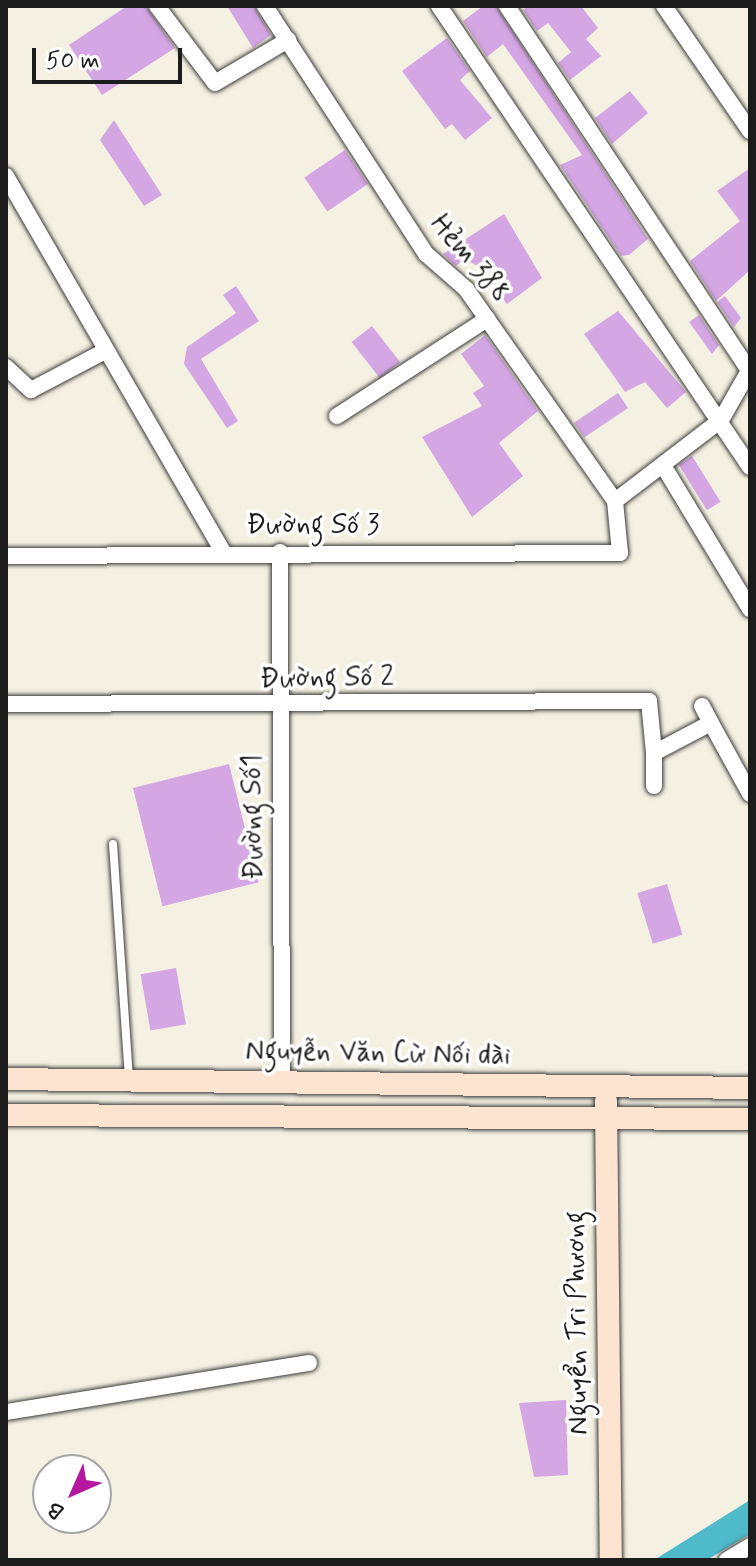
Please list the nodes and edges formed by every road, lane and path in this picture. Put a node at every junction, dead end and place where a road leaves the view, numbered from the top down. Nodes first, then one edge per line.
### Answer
1 (157, 6) edge
2 (265, 6) edge
3 (439, 6) edge
4 (507, 6) edge
5 (664, 6) edge
6 (288, 40) junction
7 (750, 131) edge
8 (6, 176) edge
9 (487, 319) junction
10 (105, 351) junction
11 (6, 367) edge
12 (749, 370) edge
13 (337, 416) dead end
14 (721, 420) junction
15 (664, 467) junction
16 (750, 467) edge
17 (615, 501) junction
18 (223, 552) junction
19 (280, 552) junction
20 (620, 553) joint
21 (6, 556) edge
22 (750, 609) edge
23 (6, 704) edge
24 (279, 706) junction
25 (702, 706) dead end
26 (711, 723) junction
27 (654, 753) junction
28 (654, 786) dead end
29 (750, 794) edge
30 (113, 844) dead end
31 (6, 1079) edge
32 (129, 1081) junction
33 (282, 1083) junction
34 (606, 1086) junction
35 (750, 1088) edge
36 (6, 1115) edge
37 (606, 1116) junction
38 (750, 1119) edge
39 (309, 1363) dead end
40 (6, 1412) edge
41 (750, 1546) edge
42 (611, 1560) edge
43 (727, 1560) edge

1 - 6 street
2 - 6 street, Hẻm 388
3 - 14 street
4 - 12 street
5 - 7 street
6 - 9 street, Hẻm 388
8 - 10 street
9 - 13 street
9 - 17 street, Hẻm 388
10 - 11 street
10 - 18 street
12 - 14 street
14 - 15 street
14 - 16 street
15 - 17 street
15 - 22 street
17 - 20 street, Hẻm 388
18 - 19 street, Đường Số 3
18 - 21 street, Đường Số 3
19 - 20 street, Đường Số 3
19 - 24 street, Đường Số1
23 - 24 street, Đường Số 2
24 - 27 street, Đường Số 2
24 - 33 street, Đường Số1
25 - 26 street
26 - 27 street
26 - 29 street
27 - 28 street
30 - 32 lane
31 - 32 main road, Nguyễn Văn Cừ Nối dài
32 - 33 main road, Nguyễn Văn Cừ Nối dài
33 - 34 main road, Nguyễn Văn Cừ Nối dài
34 - 35 main road, Nguyễn Văn Cừ Nối dài
34 - 37 main road, Nguyển Tri Phương
36 - 37 main road
37 - 38 main road
37 - 42 main road, Nguyển Tri Phương
39 - 40 street
41 - 43 street

